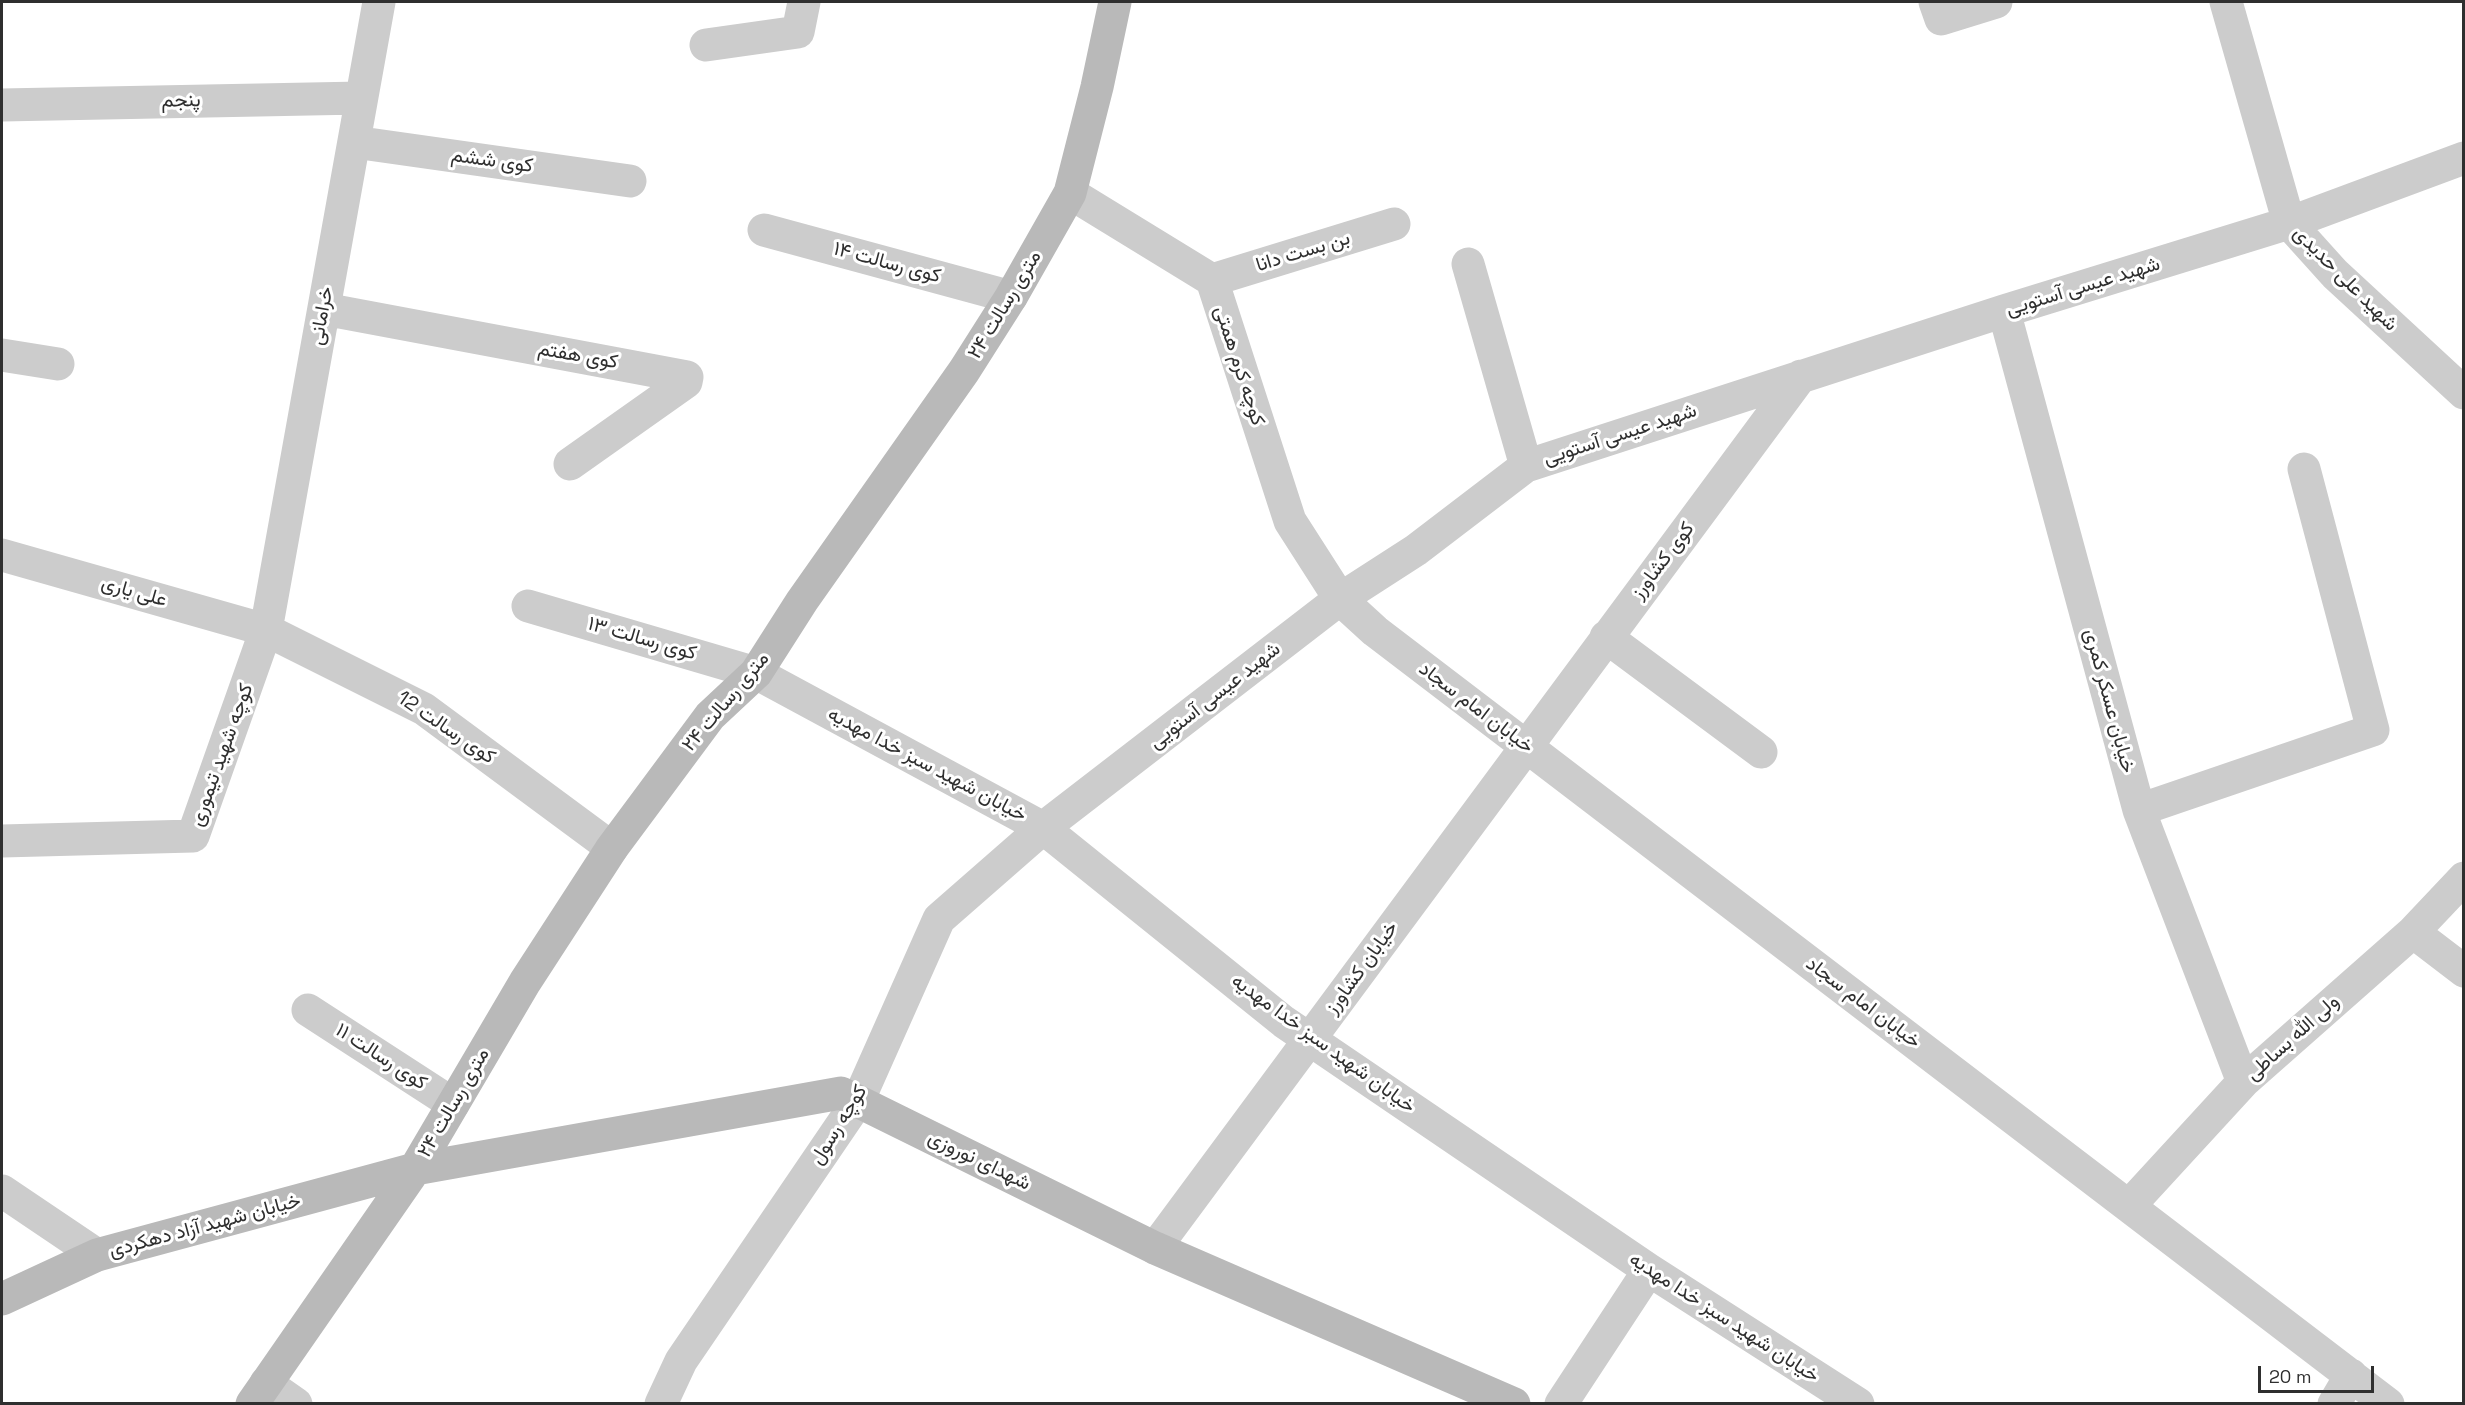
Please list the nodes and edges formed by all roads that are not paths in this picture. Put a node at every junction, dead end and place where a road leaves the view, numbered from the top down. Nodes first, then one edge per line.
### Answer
1 (379, 2) edge
2 (804, 2) edge
3 (1115, 2) edge
4 (1935, 2) edge
5 (1996, 2) edge
6 (2226, 2) edge
7 (706, 45) dead end
8 (362, 98) junction
9 (2, 105) edge
10 (354, 142) junction
11 (2463, 158) edge
12 (630, 181) dead end
13 (1070, 193) junction
14 (2289, 223) junction
15 (1394, 224) dead end
16 (764, 230) dead end
17 (1468, 264) dead end
18 (1212, 280) junction
19 (1011, 297) junction
20 (324, 309) junction
21 (2004, 311) junction
22 (2, 355) edge
23 (58, 364) dead end
24 (1801, 376) junction
25 (2463, 393) edge
26 (570, 464) dead end
27 (1526, 466) junction
28 (2304, 469) dead end
29 (2, 555) edge
30 (1340, 599) junction
31 (528, 606) dead end
32 (266, 630) junction
33 (1606, 637) junction
34 (756, 673) junction
35 (1526, 746) junction
36 (1761, 752) dead end
37 (2139, 810) junction
38 (1043, 828) junction
39 (2, 841) edge
40 (612, 848) junction
41 (2463, 878) edge
42 (2413, 932) junction
43 (2463, 971) edge
44 (308, 1010) dead end
45 (1309, 1039) junction
46 (2243, 1082) junction
47 (858, 1101) junction
48 (453, 1104) junction
49 (415, 1169) junction
50 (2, 1191) edge
51 (2129, 1206) junction
52 (1155, 1248) junction
53 (97, 1254) junction
54 (1648, 1270) junction
55 (2, 1299) edge
56 (2351, 1375) junction
57 (259, 1393) edge
58 (296, 1404) edge
59 (661, 1404) edge
60 (1514, 1404) edge
61 (1561, 1404) edge
62 (1858, 1404) edge
63 (2334, 1404) edge
64 (2388, 1404) edge

1 - 8 street, خرامانی
2 - 7 street
3 - 13 main road, ۲۴ متری رسالت
4 - 5 street
6 - 14 street, شهید علی حدیدی
8 - 9 street, پنجم
8 - 10 street, خرامانی
10 - 12 street, کوی ششم
10 - 20 street, خرامانی
11 - 14 street, شهید عیسی آستویی
13 - 18 street, کوچه کرم همتی
13 - 19 main road, ۲۴ متری رسالت
14 - 21 street, شهید عیسی آستویی
14 - 25 street, شهید علی حدیدی
15 - 18 street, بن بست دانا
16 - 19 street, کوی رسالت ۱۴
17 - 27 street
18 - 30 street, کوچه کرم همتی
19 - 34 main road, ۲۴ متری رسالت
20 - 26 street, کوی هفتم
20 - 32 street, خرامانی
21 - 24 street, شهید عیسی آستویی
21 - 37 street, خیابان عسکر کمری
22 - 23 street
24 - 27 street, شهید عیسی آستویی
24 - 33 street, کوی کشاورز
27 - 30 street, شهید عیسی آستویی
28 - 37 street
29 - 32 street, علی یاری
30 - 35 street, خیابان امام سجاد
30 - 38 street, شهید عیسی آستویی
31 - 34 street, کوی رسالت ۱۳
32 - 39 street, کوچه شهید تیموری
32 - 40 street, کوی رسالت 12
33 - 35 street, کوی کشاورز
33 - 36 street
34 - 38 street, خیابان شهید سبز خدا مهدیه
34 - 40 main road, ۲۴ متری رسالت
35 - 45 street, خیابان کشاورز
35 - 51 street, خیابان امام سجاد
37 - 46 street, خیابان عسکر کمری
38 - 45 street, خیابان شهید سبز خدا مهدیه
38 - 47 street, کوچه رسول
40 - 48 main road, ۲۴ متری رسالت
41 - 42 street, ولی الله بساطی
42 - 43 street
42 - 46 street, ولی الله بساطی
44 - 48 street, کوی رسالت ۱۱
45 - 52 street, خیابان کشاورز
45 - 54 street, خیابان شهید سبز خدا مهدیه
46 - 51 street, ولی الله بساطی
47 - 49 main road, شهدای نوروزی
47 - 52 main road, شهدای نوروزی
47 - 59 street, کوچه رسول
48 - 49 main road, ۲۴ متری رسالت
49 - 53 main road, خیابان شهید آزاد دهکردی
49 - 57 main road, ۲۴ متری رسالت
50 - 53 street
51 - 56 street, خیابان امام سجاد
52 - 60 main road, شهدای نوروزی
53 - 55 main road, خیابان شهید آزاد دهکردی
54 - 61 street
54 - 62 street, خیابان شهید سبز خدا مهدیه
56 - 63 street
56 - 64 street, خیابان امام سجاد
57 - 58 street

